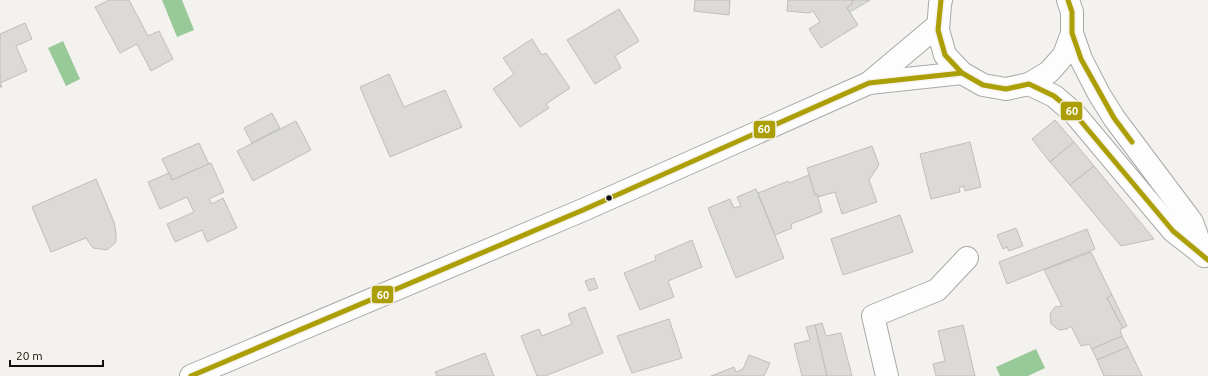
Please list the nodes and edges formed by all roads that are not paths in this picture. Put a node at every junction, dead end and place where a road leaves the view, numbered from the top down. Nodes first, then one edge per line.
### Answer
1 (941, 0) edge
2 (1074, 11) edge
3 (938, 25) junction
4 (962, 73) junction
5 (869, 83) junction
6 (1029, 84) junction
7 (967, 258) dead end
8 (1206, 258) edge
9 (191, 376) edge
10 (887, 376) edge

1 - 3 street
2 - 6 street
2 - 8 street
3 - 4 street
3 - 5 street
4 - 5 street
4 - 6 street
5 - 9 street
6 - 8 street
7 - 10 street

